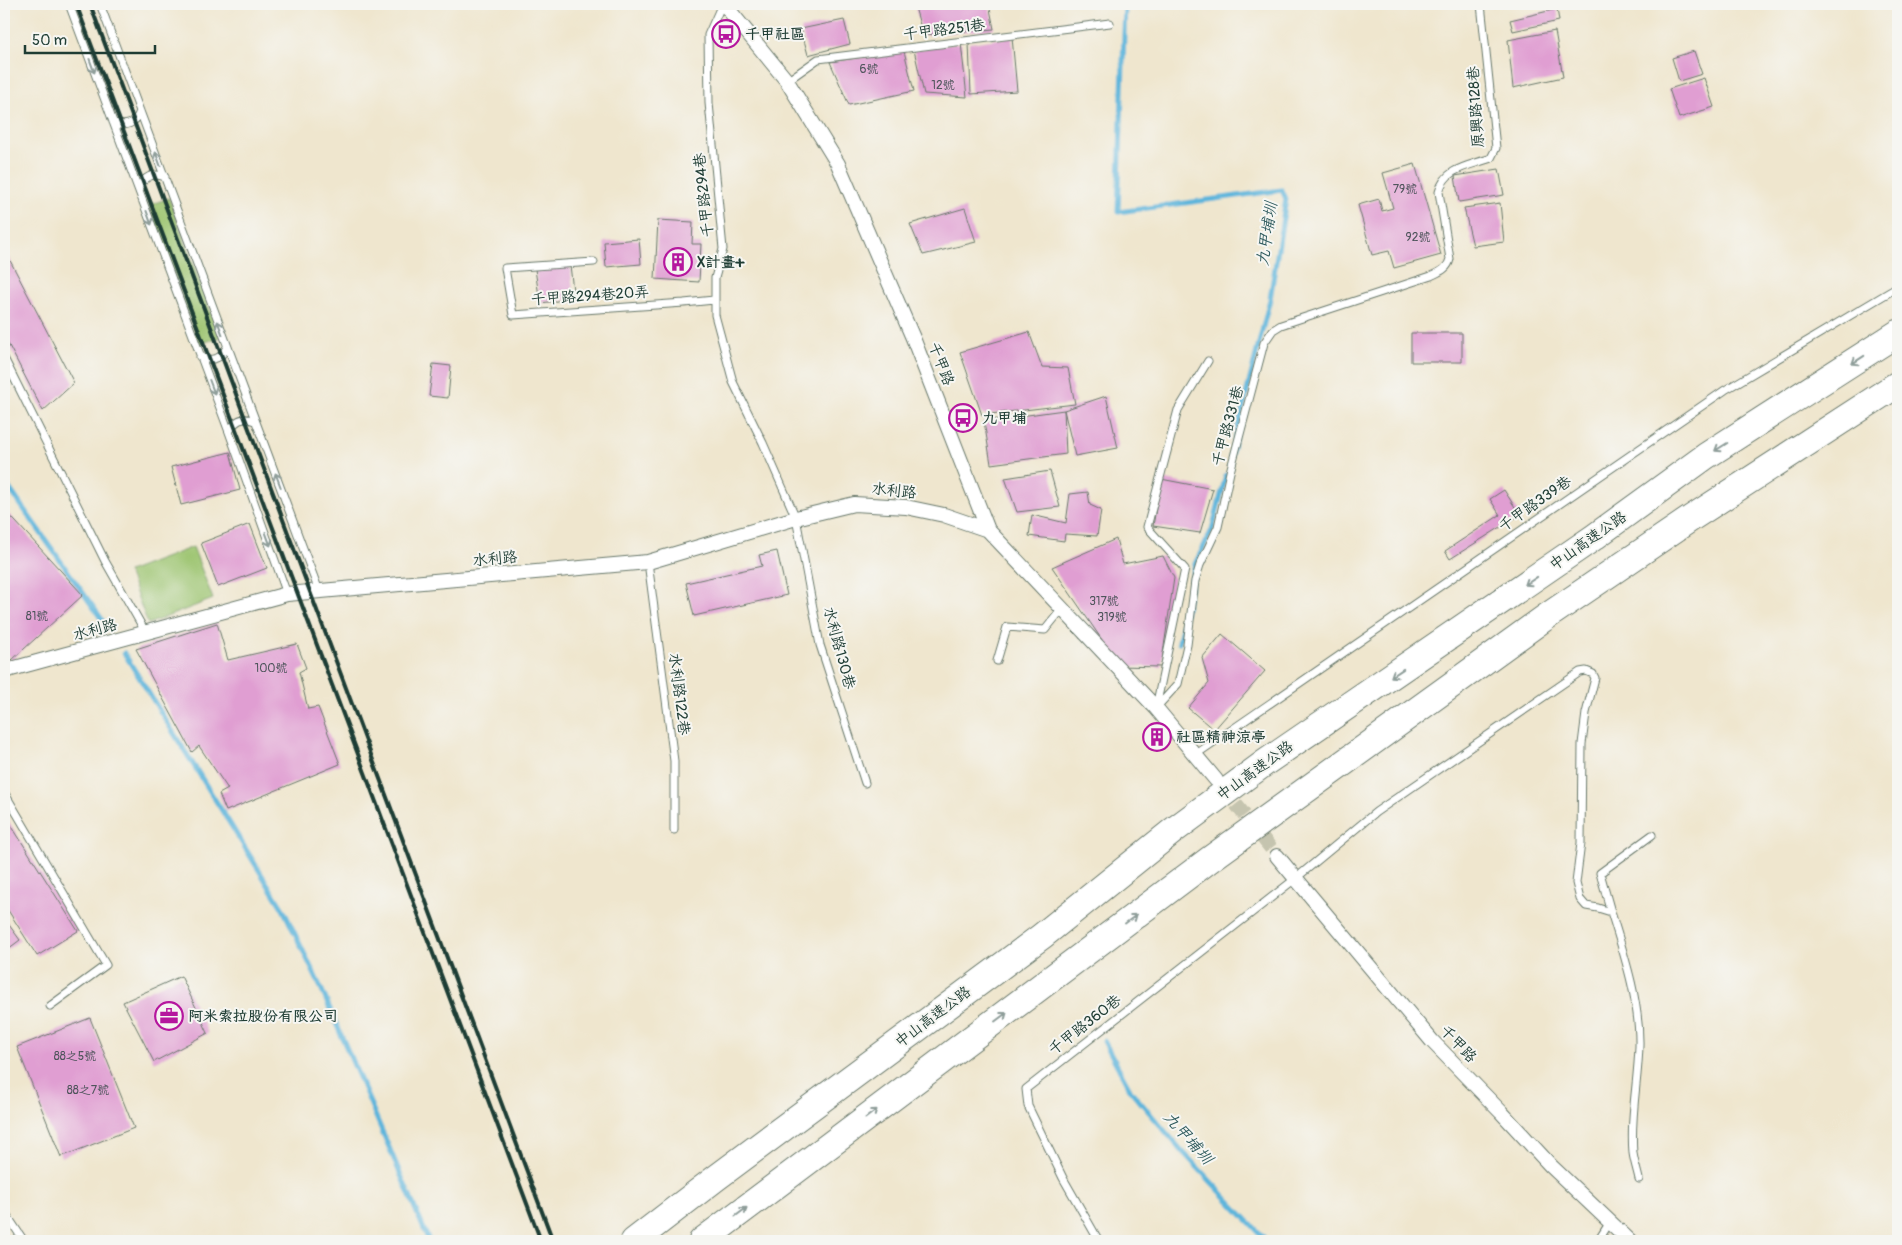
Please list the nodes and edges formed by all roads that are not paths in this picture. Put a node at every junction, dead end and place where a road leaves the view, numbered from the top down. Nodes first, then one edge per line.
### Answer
1 (69, 4) edge
2 (100, 4) edge
3 (723, 4) edge
4 (1481, 4) edge
5 (1110, 23) dead end
6 (787, 81) junction
7 (140, 111) junction
8 (113, 122) junction
9 (164, 177) junction
10 (138, 188) junction
11 (594, 262) dead end
12 (1450, 263) joint
13 (1898, 288) edge
14 (714, 300) junction
15 (1898, 333) edge
16 (227, 347) junction
17 (200, 357) junction
18 (4, 358) edge
19 (1208, 361) dead end
20 (1898, 384) edge
21 (255, 421) junction
22 (229, 432) junction
23 (796, 518) junction
24 (988, 530) junction
25 (648, 562) junction
26 (320, 592) junction
27 (287, 594) junction
28 (1062, 608) junction
29 (146, 633) junction
30 (997, 661) dead end
31 (4, 671) edge
32 (1156, 708) junction
33 (1195, 756) junction
34 (1216, 780) tunnel mouth
35 (865, 783) dead end
36 (4, 792) edge
37 (674, 830) dead end
38 (1652, 835) dead end
39 (1277, 856) tunnel mouth
40 (1295, 878) junction
41 (1611, 912) junction
42 (50, 1006) dead end
43 (716, 1178) junction
44 (1639, 1178) dead end
45 (4, 1210) edge
46 (1610, 1222) junction
47 (24, 1241) edge
48 (621, 1241) edge
49 (634, 1241) edge
50 (702, 1241) edge
51 (1099, 1241) edge
52 (1598, 1241) edge
53 (1630, 1241) edge

1 -> 8 lane
2 - 7 lane
3 - 6 street, 千甲路
3 - 14 lane, 千甲路294巷
4 - 12 lane, 原興路128巷
5 - 6 lane, 千甲路251巷
6 - 24 street, 千甲路
7 - 8 lane
9 -> 7 lane
8 - 10 lane
9 - 10 lane
16 -> 9 lane
10 -> 17 lane
11 - 14 lane, 千甲路294巷20弄
12 - 32 lane, 千甲路331巷
13 - 33 lane, 千甲路339巷
14 - 23 lane, 千甲路294巷
15 -> 43 highway, 中山高速公路
16 - 17 lane
16 - 21 lane
17 -> 22 lane
18 - 29 lane
19 - 32 lane
50 -> 20 highway
21 - 22 lane
26 -> 21 lane
22 -> 27 lane
23 - 24 street, 水利路
23 - 25 street, 水利路
23 - 35 lane, 水利路130巷
24 - 28 street, 千甲路
25 - 26 street, 水利路
25 - 37 lane, 水利路122巷
26 - 27 street, 水利路
27 - 29 street, 水利路
28 - 30 lane
28 - 32 street, 千甲路
29 - 31 street, 水利路
32 - 33 street, 千甲路
33 - 34 street, 千甲路
36 - 42 lane
38 - 41 lane
39 - 40 street, 千甲路
40 - 41 lane
40 - 46 street, 千甲路
40 - 51 lane, 千甲路360巷
41 - 44 lane
43 - 48 highway
43 - 49 highway, 中山高速公路
45 - 47 lane
46 - 52 lane
46 - 53 street, 千甲路

